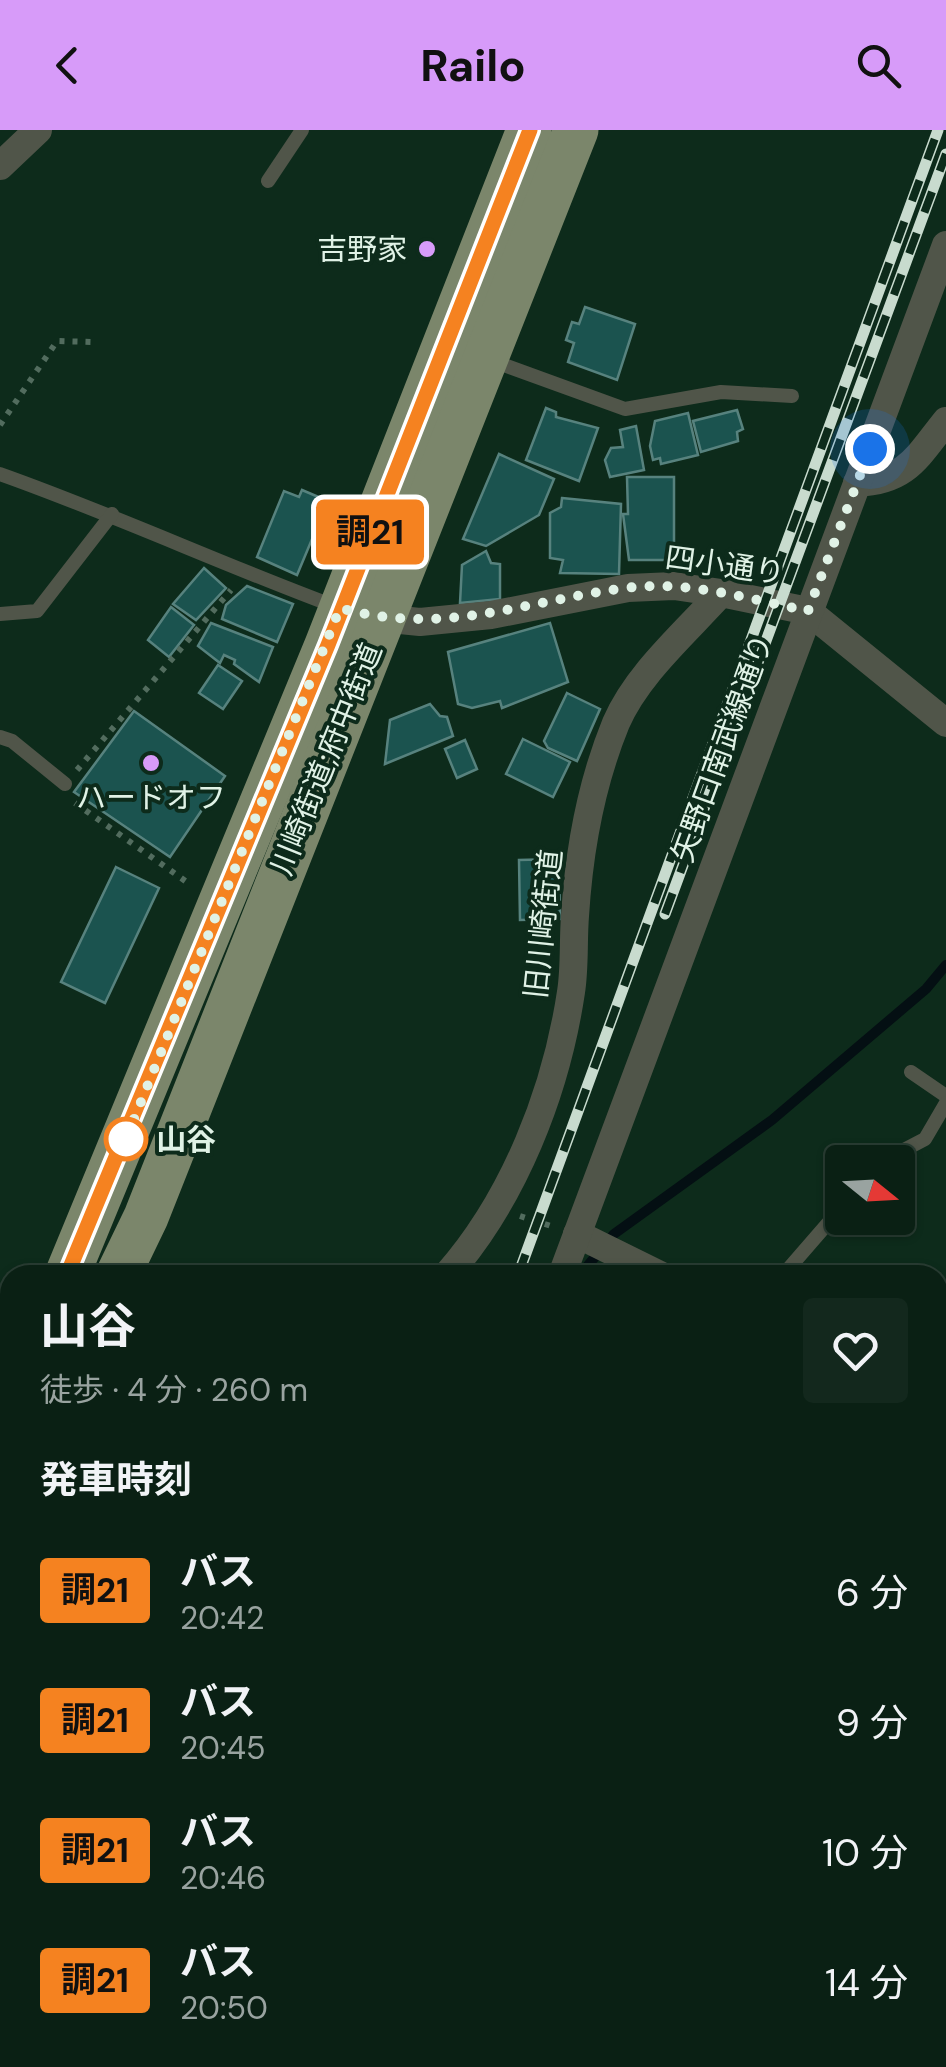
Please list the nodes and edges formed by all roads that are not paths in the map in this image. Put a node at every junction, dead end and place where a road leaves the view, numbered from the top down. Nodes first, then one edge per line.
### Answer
1 (38, 130) edge
2 (302, 130) edge
3 (530, 130) edge
4 (576, 130) edge
5 (0, 166) edge
6 (268, 180) dead end
7 (946, 246) edge
8 (485, 358) junction
9 (792, 396) dead end
10 (946, 421) edge
11 (0, 474) edge
12 (857, 483) junction
13 (112, 514) junction
14 (721, 593) junction
15 (808, 611) junction
16 (0, 614) edge
17 (360, 614) junction
18 (946, 723) edge
19 (0, 737) edge
20 (65, 784) road end
21 (911, 1072) dead end
22 (946, 1100) edge
23 (914, 1145) edge
24 (825, 1227) edge
25 (598, 1242) junction
26 (71, 1265) edge
27 (123, 1265) edge
28 (455, 1265) edge
29 (573, 1265) edge
30 (641, 1265) edge
31 (792, 1265) edge

1 - 5 street
2 - 6 lane
3 - 17 main road
4 - 8 main road, 川崎街道;府中街道
7 - 12 street, 矢野口南武線通り
8 - 9 lane
8 - 17 main road, 川崎街道;府中街道
10 - 12 street
11 - 13 lane
12 - 15 street, 矢野口南武線通り
13 - 16 lane
13 - 17 lane
14 - 15 street, 四小通り
14 - 17 street, 四小通り
14 - 28 street, 旧川崎街道
15 - 18 street, 四小通り
15 - 25 street, 矢野口南武線通り
17 - 26 main road
17 - 27 main road, 川崎街道;府中街道
19 - 20 lane
21 - 22 lane
22 - 23 lane
24 - 31 lane
25 - 29 street, 矢野口南武線通り
25 - 30 street

